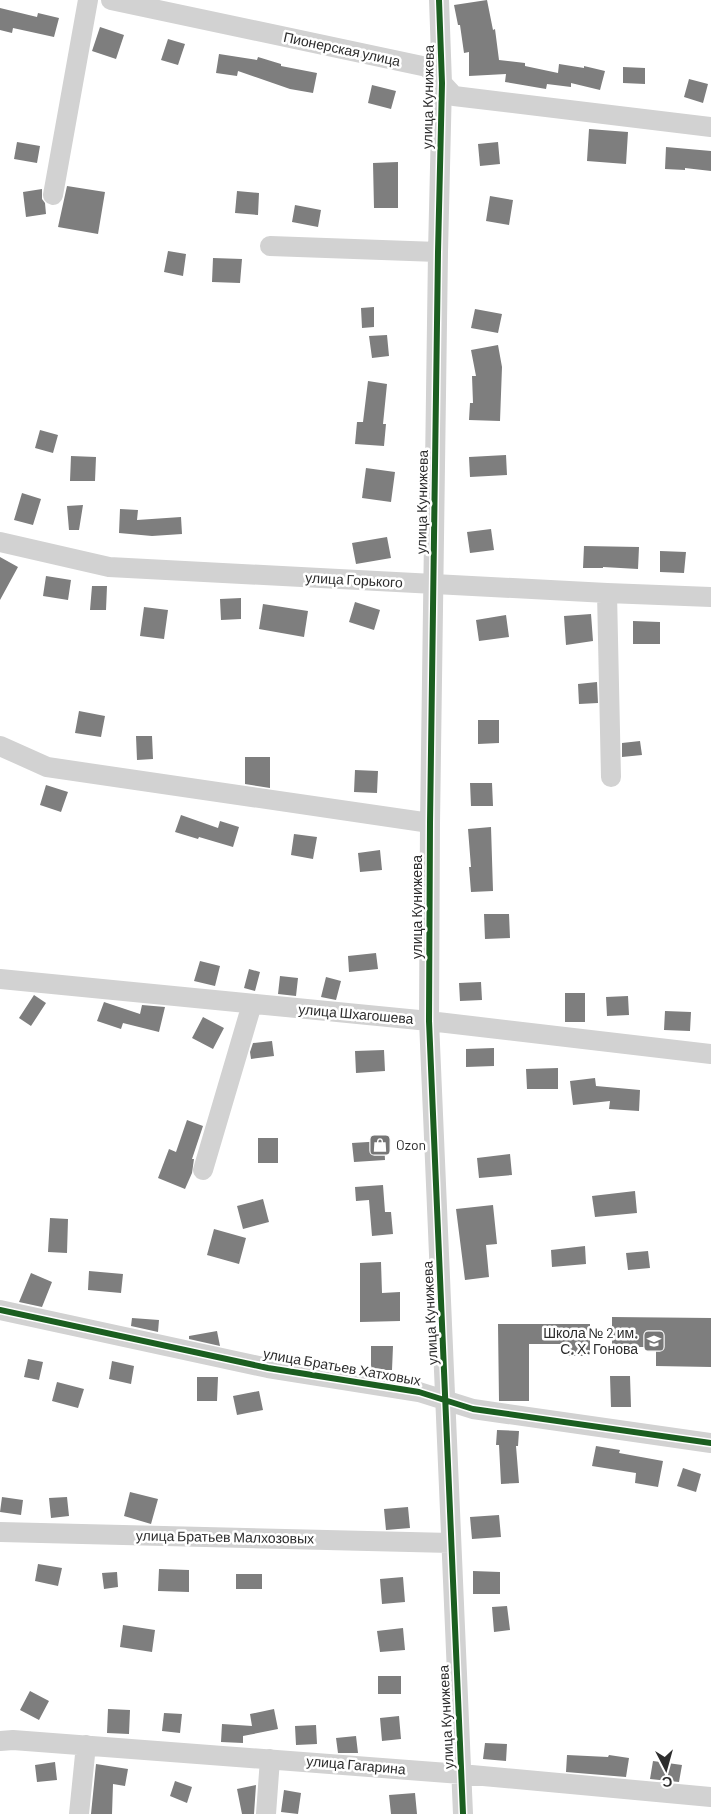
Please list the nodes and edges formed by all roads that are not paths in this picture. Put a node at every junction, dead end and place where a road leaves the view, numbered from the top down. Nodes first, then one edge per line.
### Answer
1 (88, 0) edge
2 (112, 0) edge
3 (438, 0) edge
4 (442, 83) junction
5 (711, 127) edge
6 (53, 195) dead end
7 (270, 246) dead end
8 (438, 252) junction
9 (0, 542) edge
10 (433, 584) junction
11 (607, 594) junction
12 (711, 597) edge
13 (0, 746) edge
14 (611, 777) dead end
15 (430, 823) junction
16 (0, 979) edge
17 (252, 1004) junction
18 (429, 1021) junction
19 (711, 1054) edge
20 (203, 1170) dead end
21 (0, 1310) edge
22 (447, 1401) junction
23 (711, 1443) edge
24 (0, 1532) edge
25 (450, 1543) junction
26 (0, 1741) edge
27 (86, 1745) junction
28 (270, 1759) junction
29 (461, 1774) junction
30 (711, 1797) edge
31 (79, 1814) edge
32 (266, 1814) edge
33 (463, 1814) edge

1 - 6 street
2 - 4 street, Пионерская улица
3 - 4 street, улица Кунижева
4 - 5 street, Пионерская улица
4 - 8 street, улица Кунижева
7 - 8 street
8 - 10 street, улица Кунижева
9 - 10 street, улица Горького
10 - 11 street, улица Горького
10 - 15 street, улица Кунижева
11 - 12 street, улица Горького
11 - 14 street
13 - 15 street
15 - 18 street, улица Кунижева
16 - 17 street, улица Шхагошева
17 - 18 street, улица Шхагошева
17 - 20 street
18 - 19 street, улица Шхагошева
18 - 22 street, улица Кунижева
21 - 22 street, улица Братьев Хатховых
22 - 23 street, улица Братьев Хатховых
22 - 25 street, улица Кунижева
24 - 25 street, улица Братьев Малхозовых
25 - 29 street, улица Кунижева
26 - 27 street, улица Гагарина
27 - 28 street, улица Гагарина
27 - 31 street
28 - 29 street, улица Гагарина
28 - 32 street
29 - 30 street, улица Гагарина
29 - 33 street, улица Кунижева

